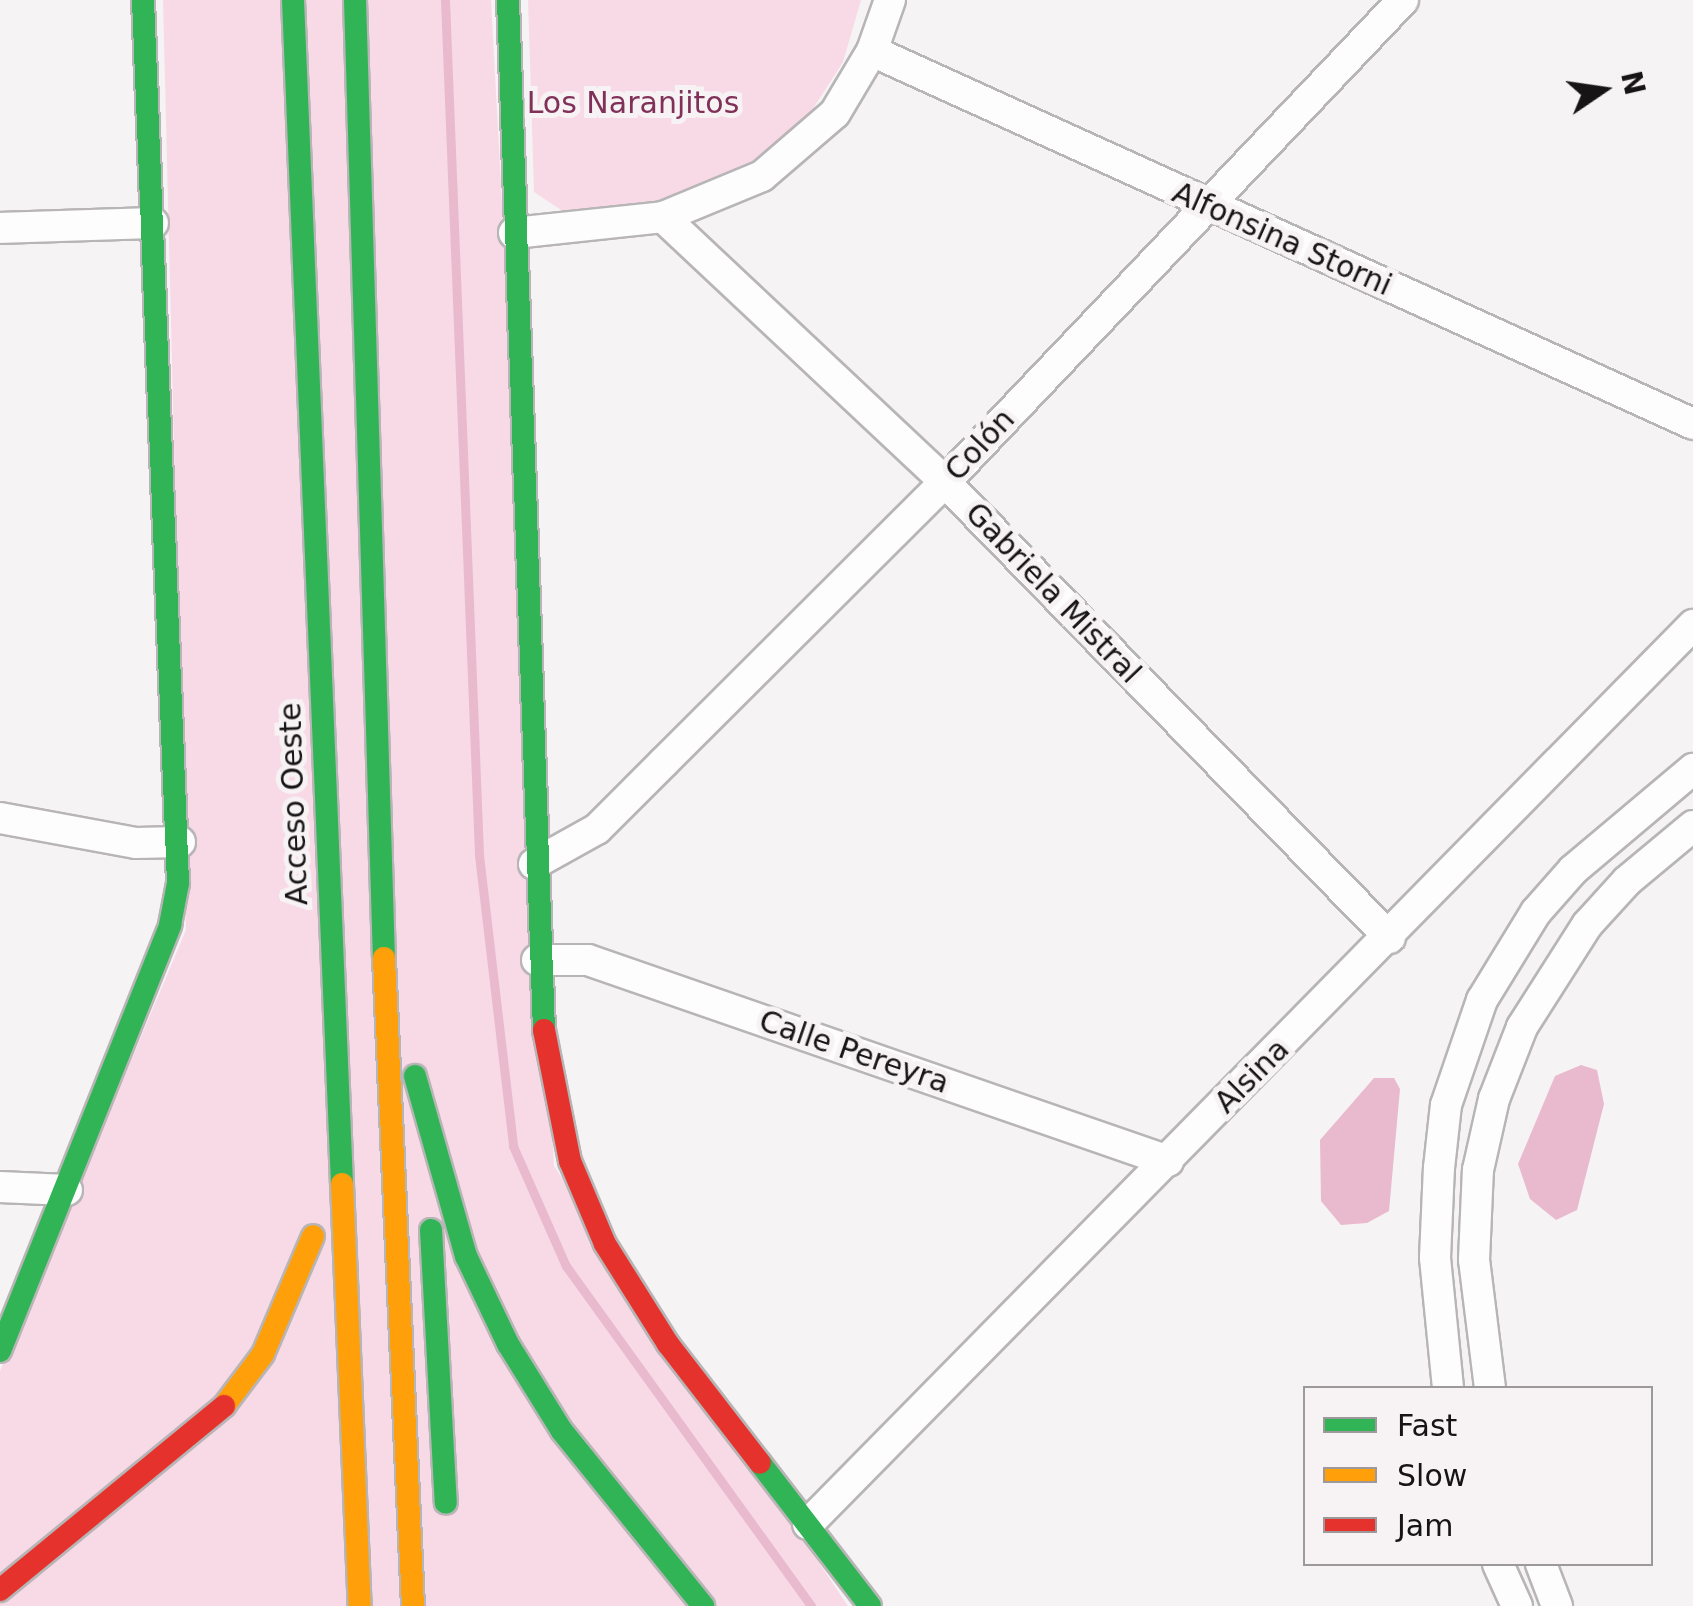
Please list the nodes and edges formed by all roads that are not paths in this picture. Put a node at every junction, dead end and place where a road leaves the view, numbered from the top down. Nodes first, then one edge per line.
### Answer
1 (143, 0) edge
2 (293, 0) edge
3 (355, 0) edge
4 (508, 0) edge
5 (890, 0) edge
6 (1403, 0) edge
7 (872, 51) junction
8 (1206, 204) junction
9 (663, 217) junction
10 (153, 223) junction
11 (0, 228) edge
12 (514, 233) junction
13 (1693, 424) edge
14 (945, 482) junction
15 (1693, 625) edge
16 (1693, 769) edge
17 (376, 773) junction
18 (0, 818) edge
19 (1693, 826) edge
20 (180, 842) junction
21 (534, 864) junction
22 (1390, 938) junction
23 (330, 957) junction
24 (537, 960) junction
25 (418, 1100) junction
26 (1168, 1161) junction
27 (0, 1187) edge
28 (68, 1190) junction
29 (313, 1236) junction
30 (312, 1309) dead end
31 (0, 1351) edge
32 (1448, 1386) edge
33 (1490, 1386) edge
34 (808, 1524) junction
35 (446, 1529) dead end
36 (1499, 1566) edge
37 (1543, 1566) edge
38 (0, 1590) edge
39 (360, 1606) edge
40 (413, 1606) edge
41 (702, 1606) edge
42 (870, 1606) edge
43 (1517, 1606) edge
44 (1557, 1606) edge

1 - 10 main road
2 - 23 main road, Acceso Oeste
3 - 17 main road
4 - 12 main road
5 - 7 street
6 - 8 street, Colón
7 - 8 street, Alfonsina Storni
7 - 9 street
8 - 13 street, Alfonsina Storni
8 - 14 street, Colón
9 - 12 street
9 - 14 street, Gabriela Mistral
10 - 11 street
10 - 20 main road
12 - 21 main road
14 - 21 street, Colón
14 - 22 street, Gabriela Mistral
15 - 22 street, Alsina
16 - 32 street
17 - 25 main road
17 - 40 main road
18 - 20 street
19 - 33 street
20 - 28 main road
21 - 24 main road
22 - 26 street, Alsina
23 - 29 main road
23 - 39 main road, Acceso Oeste
24 - 26 street, Calle Pereyra
24 - 34 main road
25 - 35 main road
25 - 41 main road
26 - 34 street, Alsina
27 - 28 street
28 - 31 main road
29 - 30 main road
29 - 38 main road
34 - 42 main road
36 - 43 street
37 - 44 street

